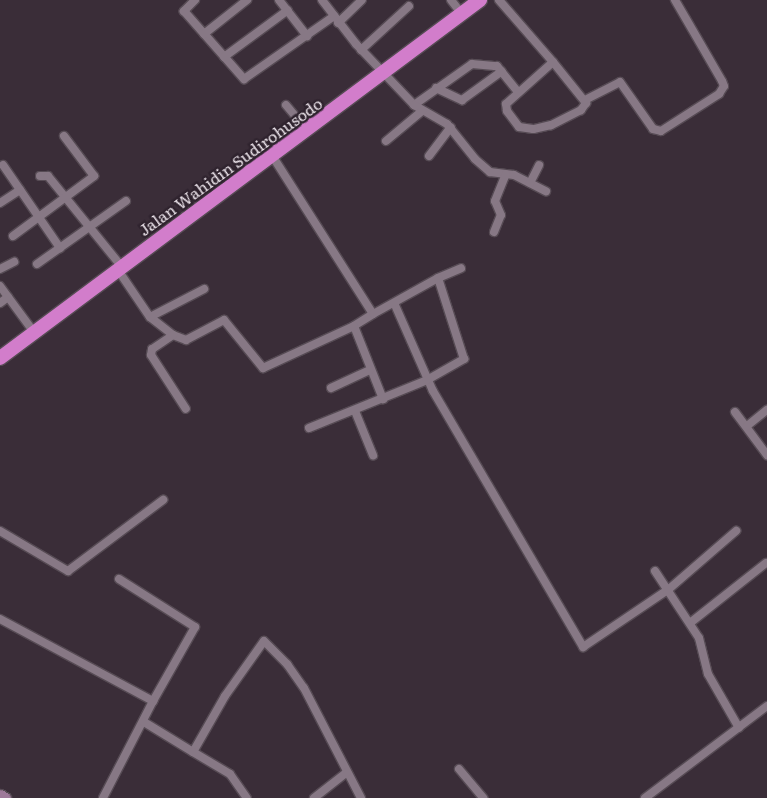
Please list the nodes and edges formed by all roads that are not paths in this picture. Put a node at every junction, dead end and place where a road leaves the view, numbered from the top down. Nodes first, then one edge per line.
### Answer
1 (195, 0) edge
2 (247, 0) edge
3 (279, 0) edge
4 (322, 0) edge
5 (362, 0) edge
6 (451, 0) edge
7 (480, 0) edge
8 (499, 0) edge
9 (675, 0) edge
10 (409, 6) dead end
11 (288, 10) junction
12 (462, 14) junction
13 (336, 20) junction
14 (204, 34) junction
15 (307, 36) junction
16 (361, 50) junction
17 (224, 57) junction
18 (553, 62) junction
19 (502, 71) junction
20 (384, 74) junction
21 (436, 88) junction
22 (518, 92) junction
23 (585, 100) junction
24 (286, 105) dead end
25 (414, 105) junction
26 (422, 111) junction
27 (450, 128) junction
28 (308, 131) junction
29 (64, 136) dead end
30 (386, 140) dead end
31 (428, 156) dead end
32 (273, 157) junction
33 (2, 165) dead end
34 (539, 165) dead end
35 (506, 174) junction
36 (40, 176) dead end
37 (530, 182) junction
38 (20, 190) junction
39 (546, 191) dead end
40 (66, 199) junction
41 (126, 202) dead end
42 (0, 203) edge
43 (39, 216) junction
44 (92, 227) junction
45 (494, 232) dead end
46 (13, 236) dead end
47 (60, 248) junction
48 (14, 262) dead end
49 (37, 264) dead end
50 (120, 268) junction
51 (461, 268) dead end
52 (0, 269) edge
53 (438, 278) junction
54 (0, 286) edge
55 (204, 289) dead end
56 (8, 298) junction
57 (0, 303) edge
58 (395, 305) junction
59 (372, 314) junction
60 (150, 317) junction
61 (354, 326) junction
62 (33, 331) junction
63 (173, 335) junction
64 (0, 358) edge
65 (370, 370) junction
66 (427, 380) junction
67 (331, 388) dead end
68 (383, 399) junction
69 (186, 408) dead end
70 (767, 410) edge
71 (355, 411) junction
72 (735, 412) dead end
73 (746, 426) junction
74 (309, 428) dead end
75 (373, 455) dead end
76 (767, 455) edge
77 (163, 500) dead end
78 (0, 530) edge
79 (736, 531) dead end
80 (766, 563) dead end
81 (655, 571) dead end
82 (120, 579) dead end
83 (669, 589) junction
84 (0, 619) edge
85 (690, 623) junction
86 (153, 701) junction
87 (767, 706) edge
88 (144, 722) junction
89 (739, 728) junction
90 (193, 752) junction
91 (459, 769) dead end
92 (347, 772) junction
93 (0, 795) edge
94 (5, 798) edge
95 (103, 798) edge
96 (248, 798) edge
97 (314, 798) edge
98 (361, 798) edge
99 (483, 798) edge
100 (645, 798) edge

1 - 14 street
2 - 14 street
3 - 11 street
4 - 13 street
5 - 13 street
6 - 12 street
7 - 12 highway, Jalan Wahidin Sudirohusodo
8 - 18 street
9 - 23 street
10 - 16 street
11 - 15 street
11 - 17 street
12 - 20 highway, Jalan Wahidin Sudirohusodo
13 - 15 street
13 - 16 street
14 - 17 street
15 - 17 street
16 - 20 street
18 - 22 street
18 - 23 street
19 - 21 street
19 - 21 street
19 - 22 street
20 - 25 street
20 - 28 highway, Jalan Wahidin Sudirohusodo
21 - 25 street
22 - 23 street
24 - 28 street
25 - 26 street
26 - 27 street
26 - 30 street
27 - 31 street
27 - 35 street
28 - 32 highway, Jalan Wahidin Sudirohusodo
29 - 40 street
32 - 50 highway, Jalan Wahidin Sudirohusodo
32 - 59 street
33 - 38 street
34 - 37 street
35 - 37 street
35 - 45 street
36 - 40 street
37 - 39 street
38 - 42 street
38 - 43 street
40 - 43 street
40 - 44 street
41 - 44 street
43 - 46 street
43 - 47 street
44 - 47 street
44 - 50 street
47 - 49 street
48 - 52 street
50 - 60 street
50 - 62 highway, Jalan Wahidin Sudirohusodo
51 - 53 street
53 - 58 street
53 - 66 street
54 - 56 street
55 - 60 street
56 - 57 street
56 - 62 street
58 - 59 street
58 - 66 street
59 - 61 street
60 - 63 street
61 - 63 street
61 - 65 street
62 - 64 highway, Jalan Wahidin Sudirohusodo
63 - 69 street
65 - 67 street
65 - 68 street
66 - 68 street
66 - 83 street
68 - 71 street
70 - 73 street
71 - 74 street
71 - 75 street
72 - 73 street
73 - 76 street
77 - 78 street
79 - 83 street
80 - 85 street
81 - 83 street
82 - 86 street
83 - 85 street
84 - 86 street
85 - 89 street
86 - 88 street
87 - 89 street
88 - 90 street
88 - 95 street
89 - 100 street
90 - 92 street
90 - 96 street
91 - 99 street
92 - 97 street
92 - 98 street
93 - 94 main road

